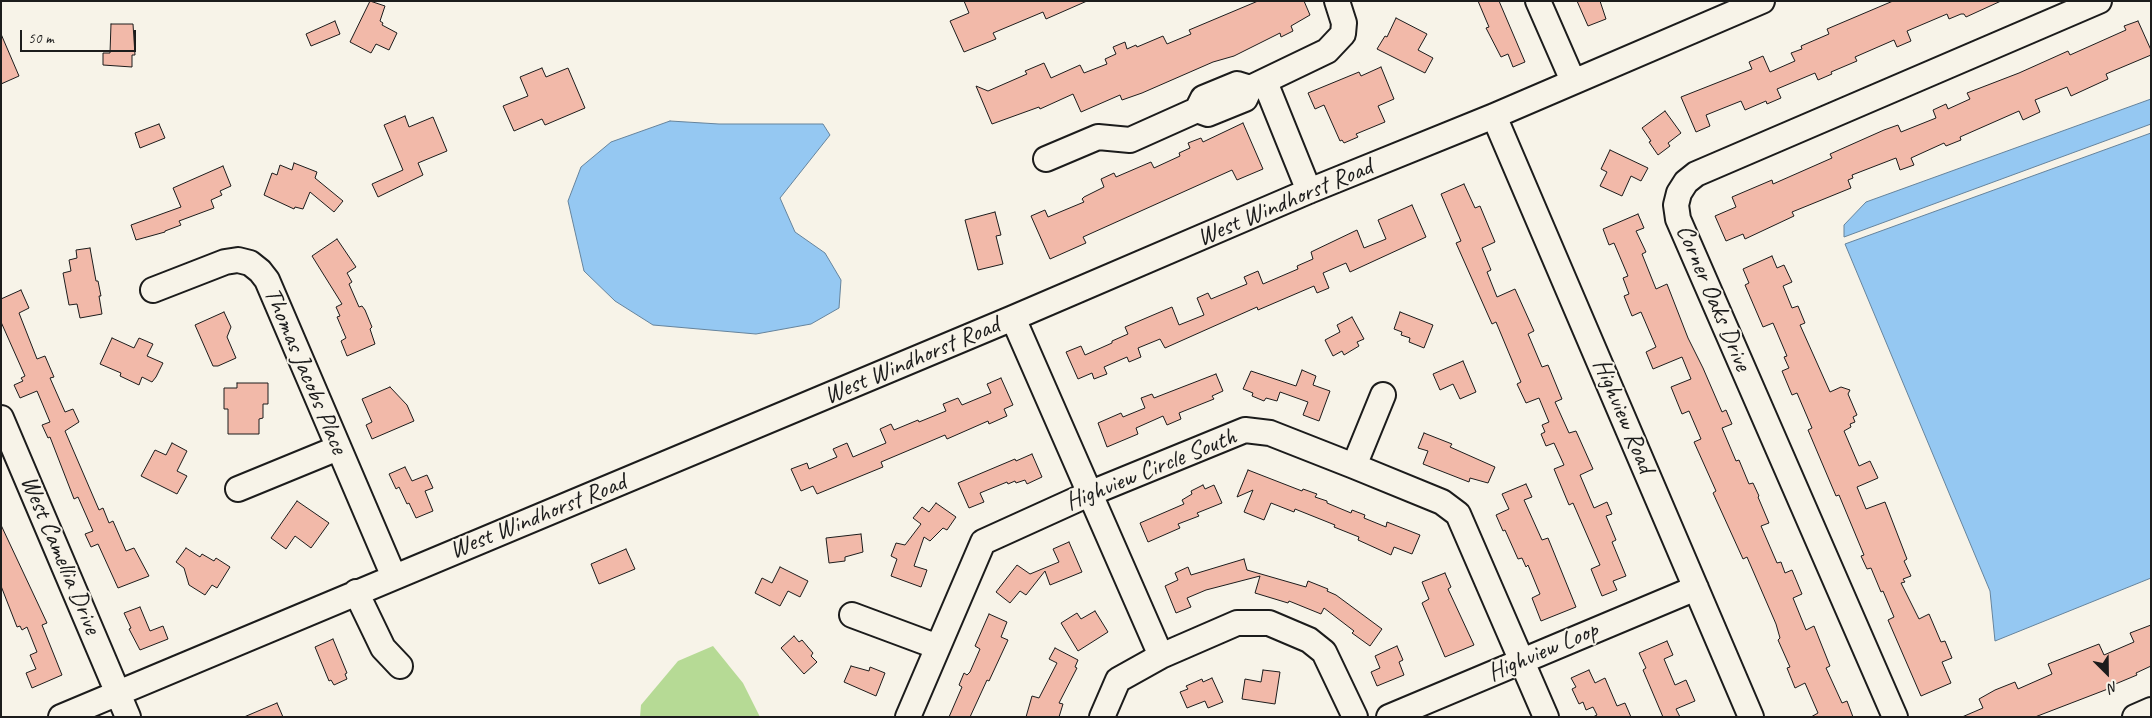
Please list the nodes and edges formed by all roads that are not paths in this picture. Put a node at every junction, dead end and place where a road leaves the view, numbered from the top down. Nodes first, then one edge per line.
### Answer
1 (1337, 1) edge
2 (1538, 1) edge
3 (1762, 1) edge
4 (2099, 1) edge
5 (1731, 7) edge
6 (1573, 81) junction
7 (1258, 85) junction
8 (1494, 116) junction
9 (1046, 159) dead end
10 (1309, 191) junction
11 (153, 290) dead end
12 (1013, 318) junction
13 (1383, 395) dead end
14 (1, 418) edge
15 (338, 448) junction
16 (1354, 466) junction
17 (238, 488) dead end
18 (1091, 493) junction
19 (394, 577) junction
20 (1696, 588) junction
21 (356, 592) junction
22 (852, 615) dead end
23 (938, 648) junction
24 (1161, 656) junction
25 (1523, 661) junction
26 (400, 666) dead end
27 (118, 693) junction
28 (2151, 710) edge
29 (60, 717) edge
30 (128, 717) edge
31 (908, 717) edge
32 (1102, 717) edge
33 (1355, 717) edge
34 (1390, 717) edge
35 (1546, 717) edge
36 (1751, 717) edge
37 (1895, 717) edge
38 (2135, 717) edge

1 - 7 street
2 - 6 street
3 - 5 street, West Windhorst Road
4 - 37 street, Corner Oaks Drive
5 - 6 street, West Windhorst Road
6 - 8 street, West Windhorst Road
7 - 9 street
7 - 10 street
8 - 10 street, West Windhorst Road
8 - 20 street, Highview Road
10 - 12 street, West Windhorst Road
11 - 15 street, Thomas Jacobs Place
12 - 18 street
12 - 19 street, West Windhorst Road
13 - 16 street
14 - 27 street, West Camellia Drive
15 - 17 street
15 - 19 street, Thomas Jacobs Place
16 - 18 street, Highview Circle South
16 - 25 street, Highview Circle South
18 - 23 street, Highview Circle South
18 - 24 street
19 - 21 street, West Windhorst Road
20 - 25 street, Highview Loop
20 - 36 street, Highview Road
21 - 26 street
21 - 27 street, West Windhorst Road
22 - 23 street
23 - 31 street, Highview Circle South
24 - 32 street
24 - 33 street
25 - 34 street, Highview Loop
25 - 35 street, Highview Circle South
27 - 29 street, West Windhorst Road
27 - 30 street, West Camellia Drive
28 - 38 street

